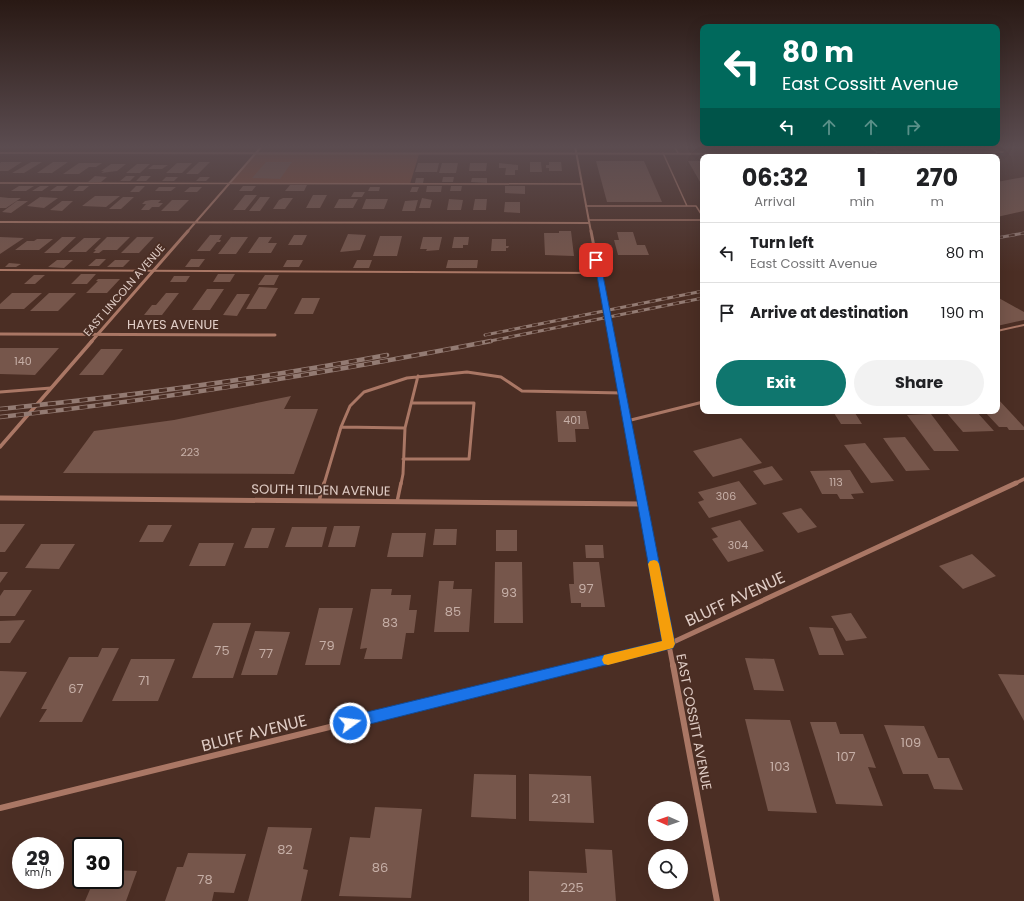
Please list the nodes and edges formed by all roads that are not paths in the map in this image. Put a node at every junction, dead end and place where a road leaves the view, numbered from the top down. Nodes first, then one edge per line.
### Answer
1 (224, 188) edge
2 (583, 188) edge
3 (679, 188) edge
4 (586, 206) junction
5 (687, 206) junction
6 (700, 213) edge
7 (700, 219) edge
8 (589, 221) junction
9 (0, 222) edge
10 (195, 222) junction
11 (0, 270) edge
12 (153, 271) junction
13 (599, 273) junction
14 (1024, 325) edge
15 (1000, 330) edge
16 (0, 334) edge
17 (98, 334) junction
18 (275, 335) dead end
19 (418, 376) junction
20 (51, 388) junction
21 (0, 392) edge
22 (622, 393) junction
23 (412, 403) junction
24 (700, 403) edge
25 (627, 421) junction
26 (341, 428) junction
27 (405, 428) junction
28 (0, 447) edge
29 (403, 459) junction
30 (1024, 479) edge
31 (0, 498) edge
32 (319, 501) junction
33 (397, 502) junction
34 (642, 504) junction
35 (669, 644) junction
36 (0, 808) edge
37 (717, 901) edge

1 - 10 street, EAST LINCOLN AVENUE
2 - 4 street, EAST COSSITT AVENUE
3 - 5 lane
4 - 5 lane
4 - 8 street, EAST COSSITT AVENUE
5 - 6 lane
7 - 8 lane
8 - 10 street
8 - 13 street, EAST COSSITT AVENUE
9 - 10 street
10 - 12 street, EAST LINCOLN AVENUE
11 - 12 lane
12 - 13 lane
12 - 17 street, EAST LINCOLN AVENUE
13 - 22 street, EAST COSSITT AVENUE
14 - 15 lane
16 - 17 street, HAYES AVENUE
17 - 18 street, HAYES AVENUE
17 - 20 street, EAST LINCOLN AVENUE
19 - 22 lane
19 - 23 lane
19 - 26 lane
20 - 21 lane
20 - 28 street, EAST LINCOLN AVENUE
22 - 25 street, EAST COSSITT AVENUE
23 - 27 lane
23 - 29 lane
24 - 25 lane
25 - 34 street, EAST COSSITT AVENUE
26 - 27 lane
26 - 32 lane
27 - 29 lane
29 - 33 lane
30 - 35 street, BLUFF AVENUE
31 - 32 street, SOUTH TILDEN AVENUE
32 - 33 street, SOUTH TILDEN AVENUE
33 - 34 street, SOUTH TILDEN AVENUE
34 - 35 street, EAST COSSITT AVENUE
35 - 36 street, BLUFF AVENUE
35 - 37 street, EAST COSSITT AVENUE

